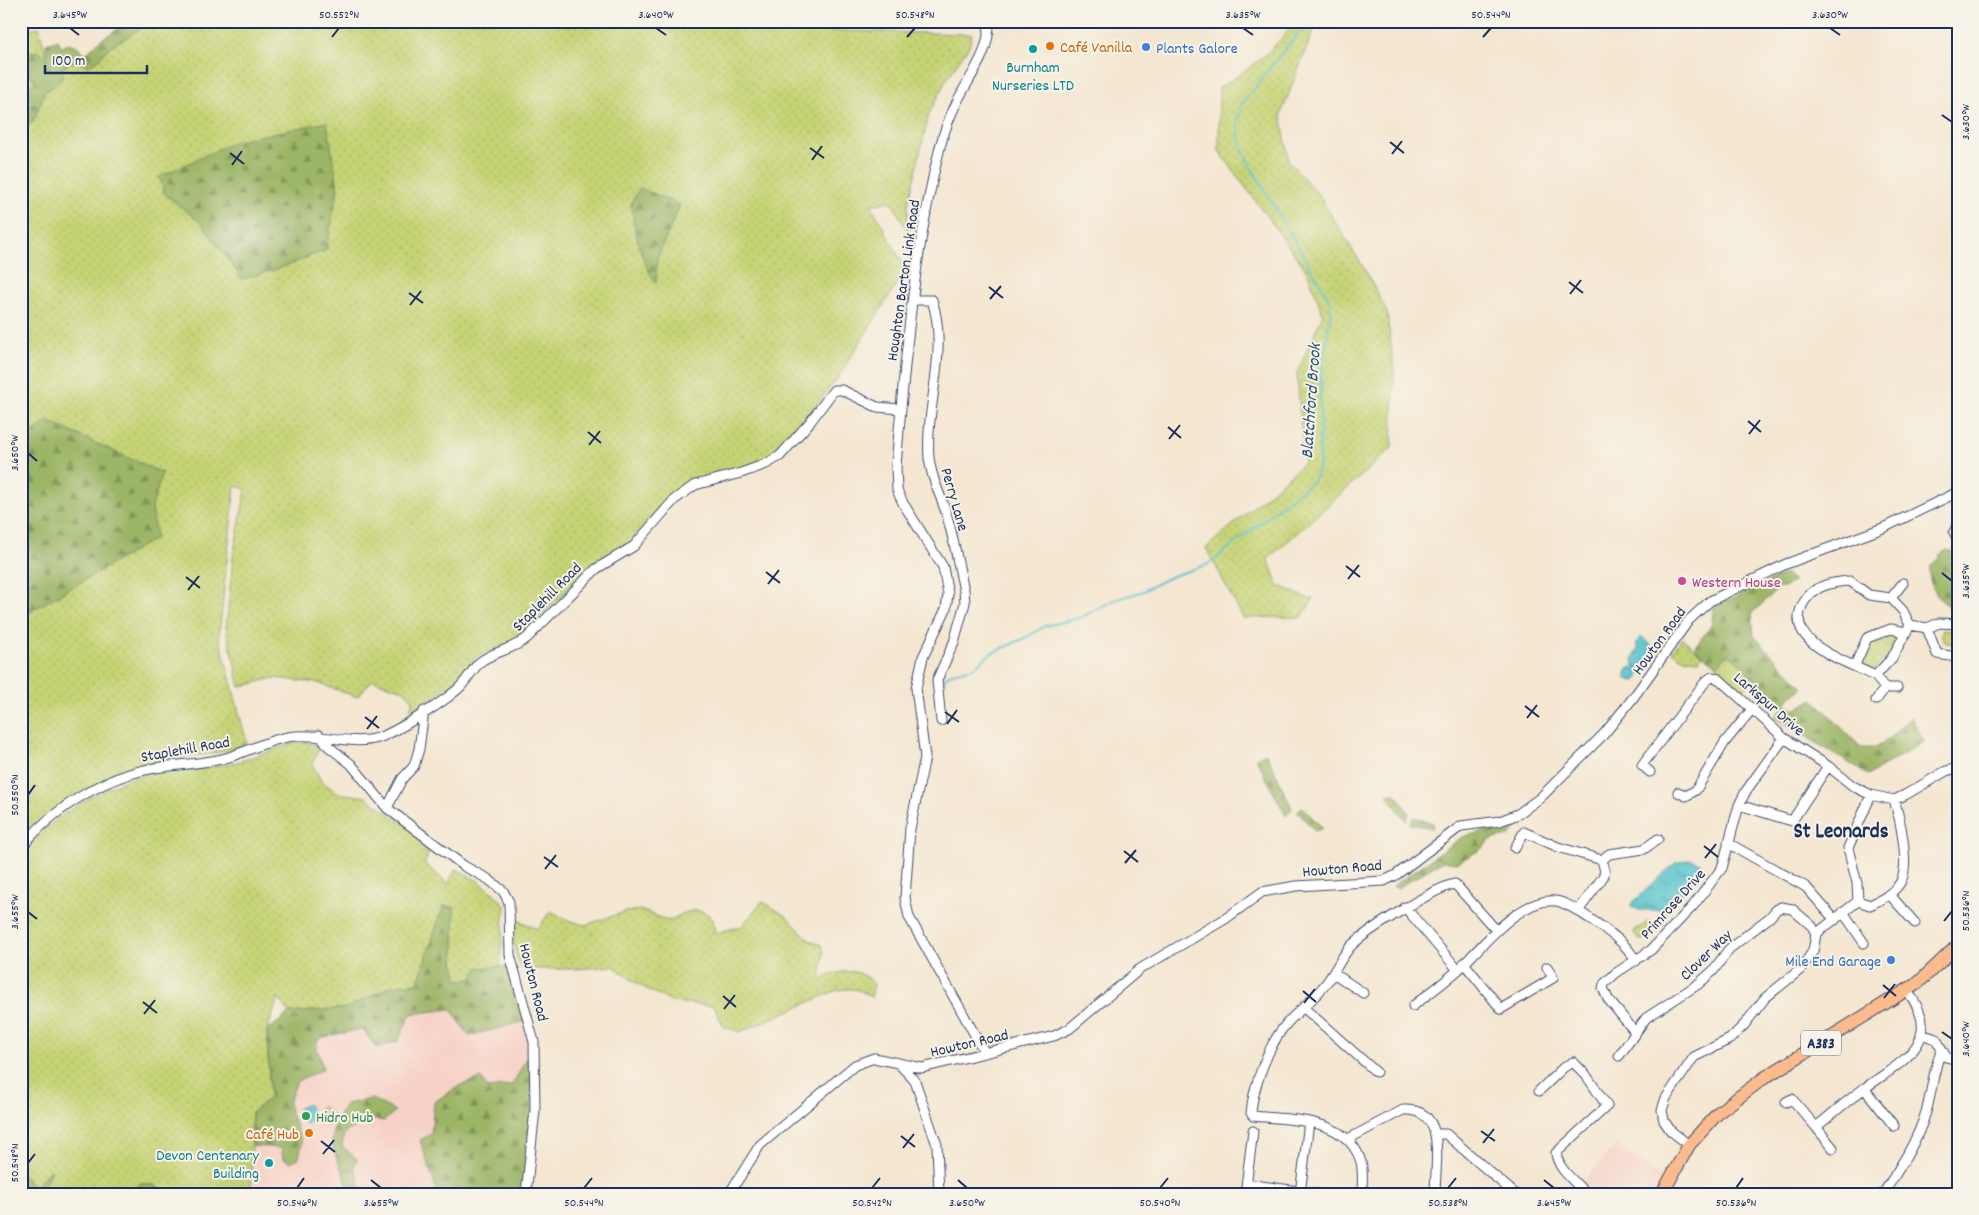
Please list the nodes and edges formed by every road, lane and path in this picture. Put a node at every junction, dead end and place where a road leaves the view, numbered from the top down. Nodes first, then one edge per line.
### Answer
1 (989, 21) edge
2 (913, 300) junction
3 (900, 409) junction
4 (1958, 492) edge
5 (1958, 524) edge
6 (1958, 540) edge
7 (1903, 583) dead end
8 (1891, 598) junction
9 (1958, 624) edge
10 (1927, 628) junction
11 (1908, 629) junction
12 (1957, 657) edge
13 (1855, 665) junction
14 (1875, 676) junction
15 (1885, 688) junction
16 (1897, 688) dead end
17 (1876, 700) dead end
18 (1753, 708) junction
19 (424, 711) junction
20 (941, 721) dead end
21 (319, 735) junction
22 (1784, 738) junction
23 (1828, 766) junction
24 (1958, 768) edge
25 (1650, 772) dead end
26 (1678, 792) dead end
27 (1871, 795) junction
28 (1894, 800) junction
29 (1739, 805) junction
30 (387, 808) junction
31 (1658, 839) dead end
32 (1728, 843) junction
33 (21, 848) edge
34 (1515, 848) dead end
35 (1602, 860) junction
36 (1889, 894) junction
37 (1858, 901) junction
38 (1405, 907) junction
39 (1578, 911) junction
40 (1843, 912) junction
41 (1835, 920) junction
42 (1915, 923) dead end
43 (1496, 930) junction
44 (1816, 934) junction
45 (1864, 943) dead end
46 (1958, 945) edge
47 (1636, 961) junction
48 (1461, 967) junction
49 (1546, 967) dead end
50 (1334, 974) junction
51 (1907, 991) junction
52 (1363, 993) dead end
53 (1413, 1006) dead end
54 (1304, 1008) junction
55 (1635, 1032) junction
56 (1921, 1034) junction
57 (1941, 1052) junction
58 (985, 1053) junction
59 (1619, 1056) dead end
60 (1958, 1060) edge
61 (899, 1064) junction
62 (922, 1068) junction
63 (1376, 1072) dead end
64 (915, 1081) junction
65 (1864, 1088) junction
66 (1539, 1090) dead end
67 (1786, 1102) dead end
68 (1309, 1122) junction
69 (1894, 1126) dead end
70 (1816, 1127) junction
71 (1253, 1131) dead end
72 (1436, 1134) junction
73 (1348, 1138) junction
74 (1689, 1146) junction
75 (1833, 1148) dead end
76 (1247, 1184) junction
77 (1300, 1193) edge
78 (1664, 1193) edge
79 (526, 1194) edge
80 (729, 1194) edge
81 (939, 1194) edge
82 (1245, 1194) edge
83 (1319, 1194) edge
84 (1362, 1194) edge
85 (1435, 1194) edge
86 (1515, 1194) edge
87 (1586, 1194) edge
88 (1884, 1194) edge

1 - 2 street, Houghton Barton Link Road
2 - 3 street, Houghton Barton Link Road
2 - 20 street, Perry Lane
3 - 19 street, Staplehill Road
3 - 58 street, Houghton Barton Link Road
4 - 58 street, Howton Road
5 - 6 street
7 - 8 street
8 - 11 street
8 - 13 street
9 - 10 street
10 - 11 street
10 - 12 street
11 - 13 street
11 - 14 street
13 - 14 street
14 - 15 street
15 - 16 street
15 - 17 street
18 - 22 street, Larkspur Drive
18 - 25 street, Larkspur Drive
18 - 26 street
19 - 21 street, Staplehill Road
19 - 30 street
21 - 30 street, Howton Road
21 - 33 street, Staplehill Road
22 - 23 street, Larkspur Drive
22 - 29 street
23 - 27 street, Larkspur Drive
23 - 29 street
24 - 28 street
27 - 28 street, Larkspur Drive
27 - 37 street
28 - 36 street
29 - 32 street
30 - 79 street, Howton Road
31 - 35 street
32 - 41 street
32 - 47 street, Primrose Drive
34 - 35 street
35 - 39 street
36 - 37 street
36 - 42 street
37 - 40 street
38 - 43 street
38 - 48 street
38 - 50 street
39 - 43 street, Primrose Drive
39 - 47 street, Primrose Drive
40 - 41 street
40 - 45 street
41 - 44 street
43 - 48 street, Primrose Drive
44 - 55 street, Clover Way
44 - 74 street
46 - 51 main road, A383
47 - 55 street, Primrose Drive
48 - 49 street
48 - 53 street, Primrose Drive
50 - 52 street
50 - 54 street
51 - 56 street
51 - 74 main road, A383
54 - 63 street
54 - 68 street
55 - 59 street, Clover Way
56 - 57 street
56 - 65 street
57 - 60 street
57 - 88 street
58 - 62 street, Howton Road
61 - 62 street, Howton Road
61 - 64 street
61 - 80 street, Howton Road
62 - 64 street
64 - 81 street
65 - 69 street
65 - 70 street
66 - 87 street
67 - 70 street
68 - 73 street
68 - 77 street
70 - 75 street
71 - 76 street
72 - 73 street
72 - 85 street
72 - 86 street
73 - 84 street
74 - 78 main road, A383
76 - 77 street
76 - 82 street
77 - 83 street

